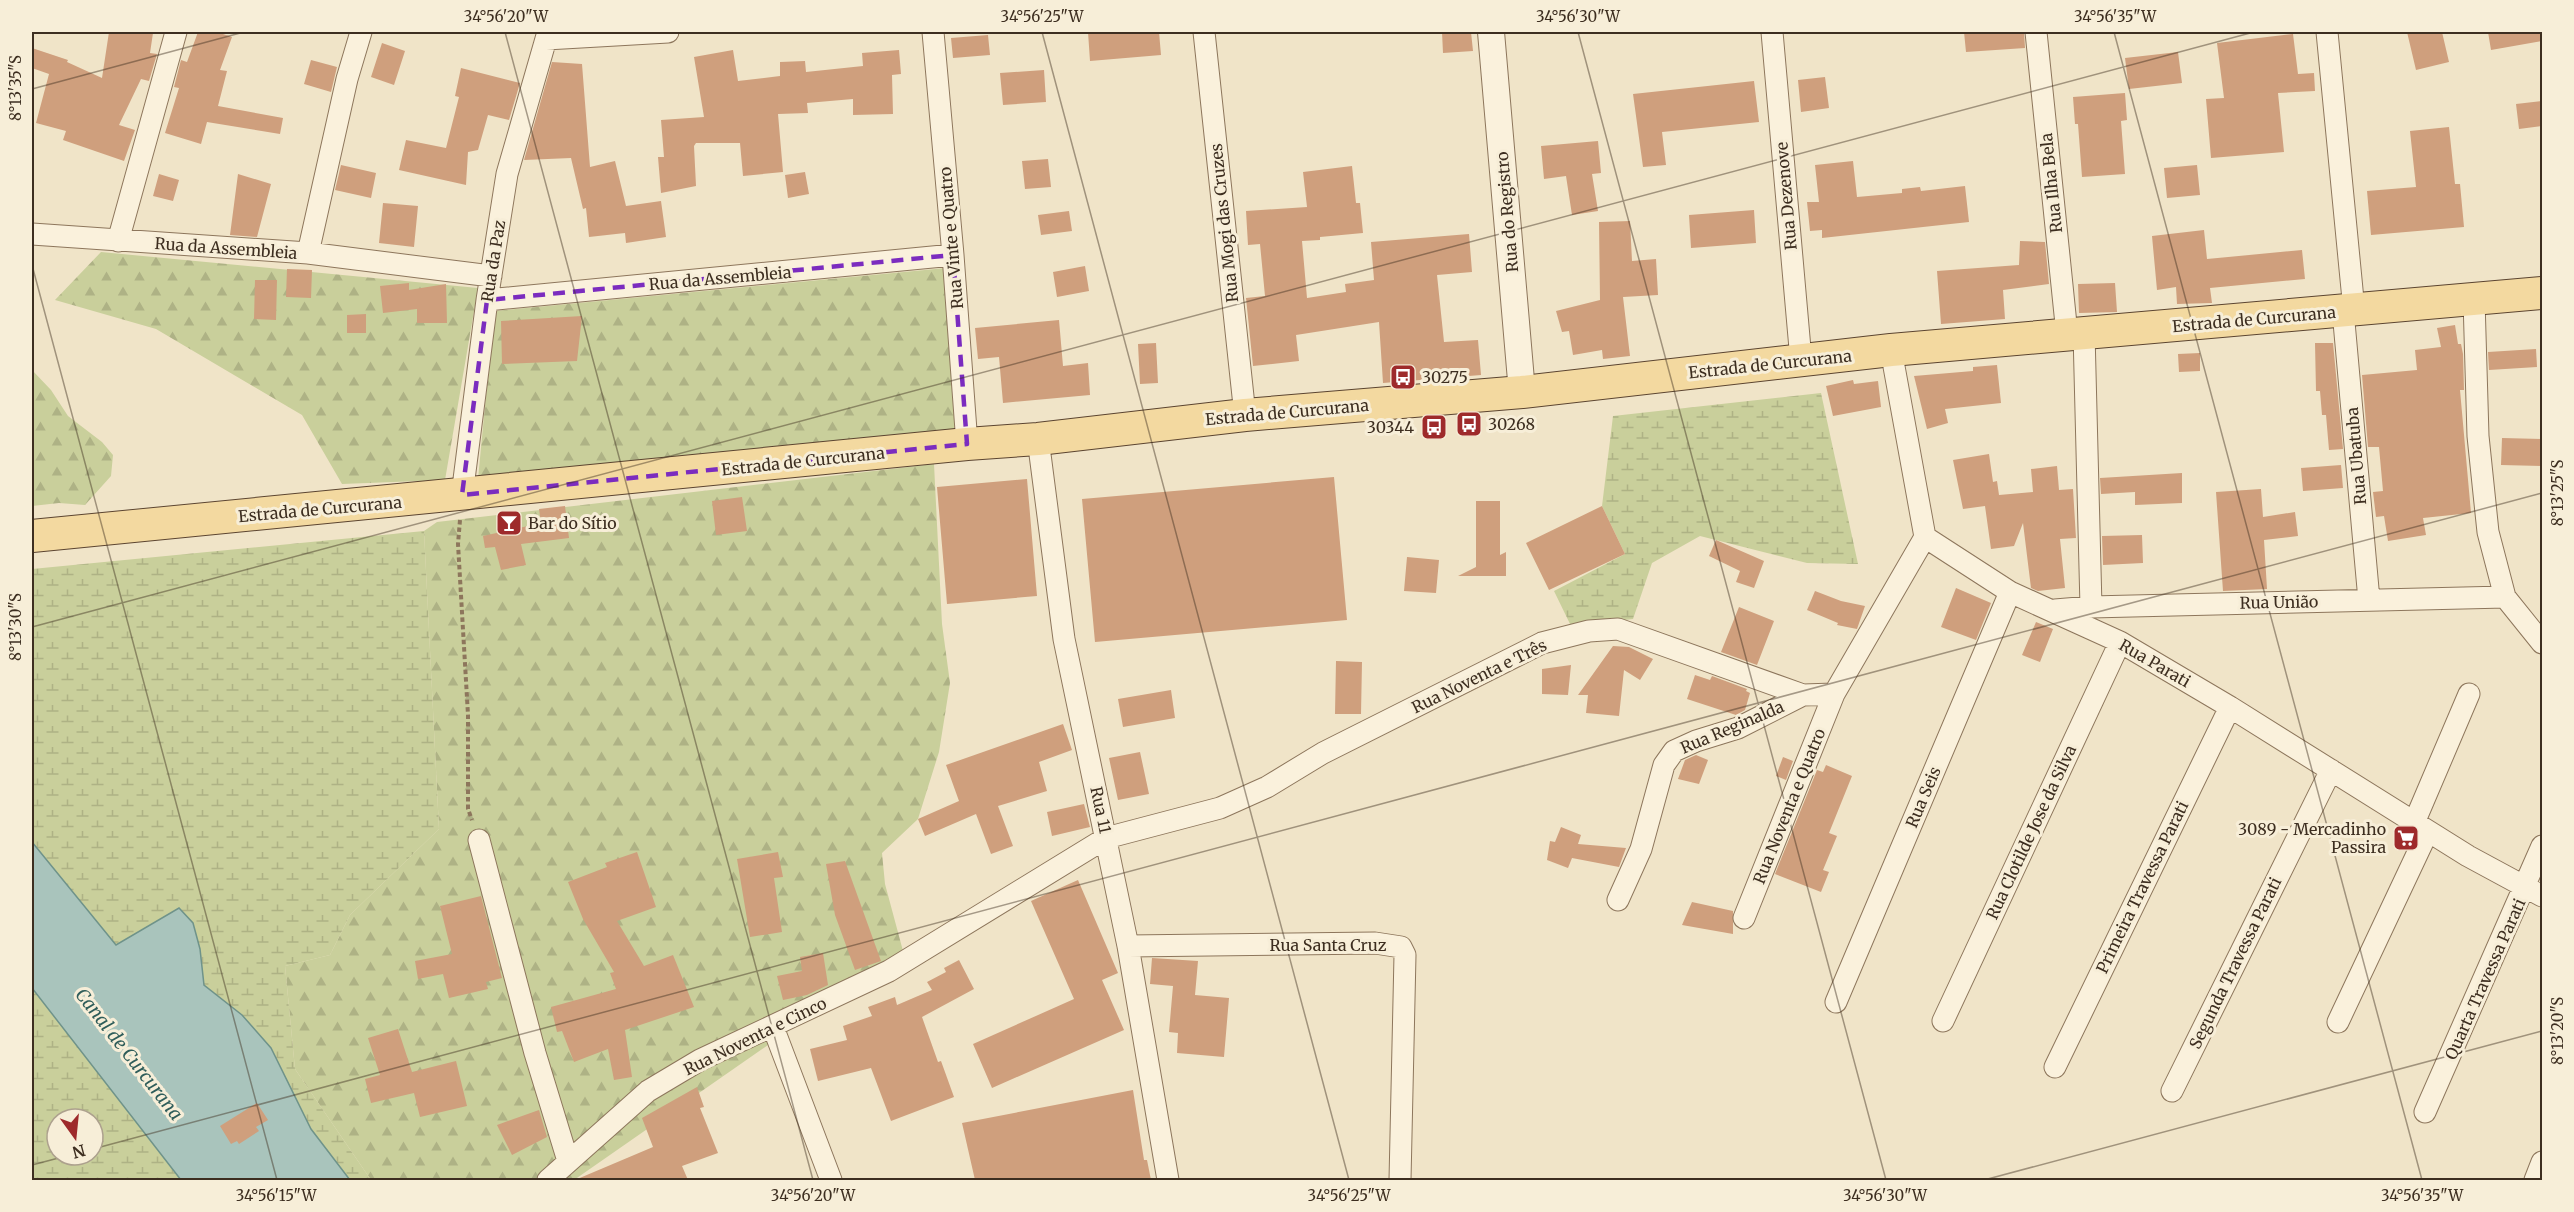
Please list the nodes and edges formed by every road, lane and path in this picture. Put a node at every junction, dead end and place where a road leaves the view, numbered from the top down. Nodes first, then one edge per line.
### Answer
1 (176, 32) edge
2 (361, 32) edge
3 (668, 32) edge
4 (933, 32) edge
5 (1204, 32) edge
6 (1491, 32) edge
7 (1772, 32) edge
8 (2036, 32) edge
9 (2327, 32) edge
10 (547, 35) edge
11 (32, 234) edge
12 (118, 241) junction
13 (308, 253) junction
14 (953, 255) junction
15 (491, 276) junction
16 (2542, 293) edge
17 (487, 300) junction
18 (2474, 300) junction
19 (2349, 311) junction
20 (2076, 334) junction
21 (1891, 350) junction
22 (1801, 360) junction
23 (1522, 392) junction
24 (1245, 415) junction
25 (1038, 439) junction
26 (967, 444) junction
27 (462, 495) junction
28 (32, 536) edge
29 (1926, 537) junction
30 (2010, 592) junction
31 (2505, 597) junction
32 (2369, 600) junction
33 (2091, 607) junction
34 (2054, 610) junction
35 (2120, 642) junction
36 (2542, 643) edge
37 (1834, 694) junction
38 (2469, 694) dead end
39 (1803, 695) junction
40 (2230, 707) junction
41 (2331, 770) junction
42 (2421, 827) junction
43 (1107, 838) junction
44 (479, 840) joint
45 (2542, 846) edge
46 (2534, 892) edge
47 (1618, 900) dead end
48 (978, 915) joint
49 (1744, 918) dead end
50 (1128, 946) junction
51 (1836, 1002) dead end
52 (1942, 1021) dead end
53 (2338, 1022) dead end
54 (772, 1027) junction
55 (2055, 1067) dead end
56 (2172, 1091) dead end
57 (2425, 1112) dead end
58 (568, 1161) junction
59 (2542, 1162) edge
60 (548, 1180) edge
61 (831, 1180) edge
62 (1168, 1180) edge
63 (1400, 1180) edge
64 (2535, 1180) edge

1 - 12 street
2 - 13 street
3 - 10 street
4 - 14 street, Rua Vinte e Quatro
5 - 24 street, Rua Mogi das Cruzes
6 - 23 street, Rua do Registro
7 - 22 street, Rua Dezenove
8 - 20 street, Rua Ilha Bela
9 - 19 street, Rua Ubatuba
10 - 15 street, Rua da Paz
11 - 12 street, Rua da Assembleia
12 - 13 street, Rua da Assembleia
13 - 15 street, Rua da Assembleia
14 - 17 street, Rua da Assembleia
14 - 26 street, Rua Vinte e Quatro
15 - 17 street, Rua da Paz
16 - 18 main road, Estrada de Curcurana
17 - 27 street, Rua da Paz
18 - 19 main road, Estrada de Curcurana
18 - 31 street
19 - 20 main road, Estrada de Curcurana
19 - 32 street, Rua Ubatuba
20 - 21 main road, Estrada de Curcurana
20 - 33 street, Rua Ilha Bela
21 - 22 main road, Estrada de Curcurana
21 - 29 street
22 - 23 main road, Estrada de Curcurana
23 - 24 main road, Estrada de Curcurana
24 - 25 main road, Estrada de Curcurana
25 - 26 main road, Estrada de Curcurana
25 - 43 street, Rua 11
26 - 27 main road, Estrada de Curcurana
27 - 28 main road, Estrada de Curcurana
27 - 44 path
29 - 30 street, Rua Parati
29 - 37 street
30 - 34 street, Rua Parati
30 - 51 street, Rua Seis
31 - 32 street, Rua União
31 - 36 street
32 - 33 street, Rua União
33 - 34 street, Rua União
34 - 35 street, Rua Parati
35 - 40 street, Rua Parati
35 - 52 street, Rua Clotilde Jose da Silva
37 - 39 street, Rua Noventa e Três
37 - 49 street, Rua Noventa e Quatro
38 - 42 street
39 - 43 street, Rua Noventa e Três
39 - 47 street, Rua Reginalda
40 - 41 street, Rua Parati
40 - 55 street, Primeira Travessa Parati
41 - 42 street, Rua Parati
41 - 56 street, Segunda Travessa Parati
42 - 46 street, Rua Parati
42 - 53 street
43 - 48 street, Rua Noventa e Três
43 - 50 street, Rua 11
44 - 58 street
45 - 46 street, Quarta Travessa Parati
46 - 57 street, Quarta Travessa Parati
48 - 54 street, Rua Noventa e Cinco
50 - 62 street, Rua 11
50 - 63 street, Rua Santa Cruz
54 - 58 street, Rua Noventa e Cinco
54 - 61 street
58 - 60 street, Rua Noventa e Cinco
59 - 64 street

